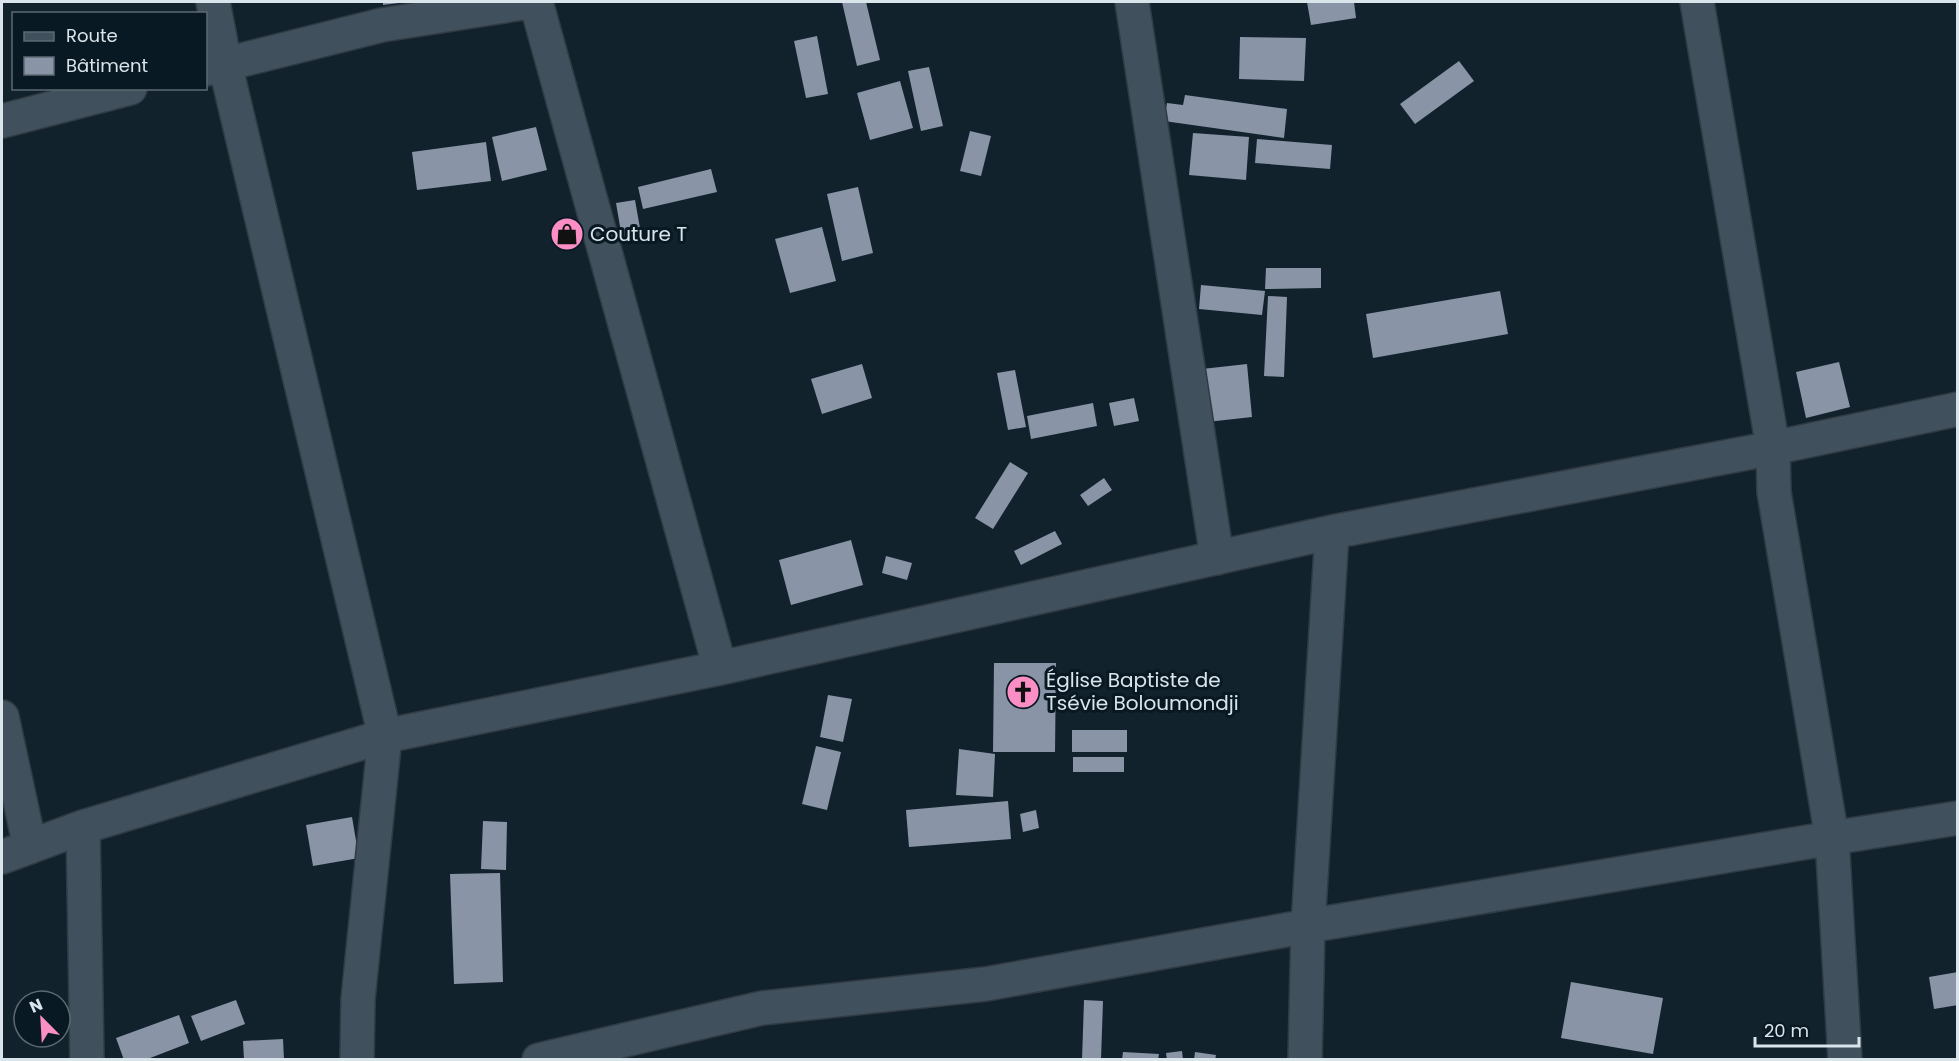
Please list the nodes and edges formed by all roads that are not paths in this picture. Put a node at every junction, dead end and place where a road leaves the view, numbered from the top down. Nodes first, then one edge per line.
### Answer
1 (213, 2) edge
2 (529, 2) edge
3 (536, 2) edge
4 (1132, 2) edge
5 (1697, 2) edge
6 (215, 67) edge
7 (122, 90) edge
8 (2, 121) edge
9 (1958, 409) edge
10 (1773, 448) junction
11 (1332, 532) junction
12 (1217, 558) junction
13 (720, 668) junction
14 (2, 717) edge
15 (385, 736) junction
16 (1958, 818) edge
17 (83, 827) junction
18 (1832, 838) junction
19 (16, 852) edge
20 (1308, 926) junction
21 (87, 1059) edge
22 (357, 1059) edge
23 (539, 1059) edge
24 (1305, 1059) edge
25 (1845, 1059) edge

1 - 6 street
2 - 6 street
3 - 13 street
4 - 12 street
5 - 10 street
6 - 15 street
7 - 8 street
9 - 10 street
10 - 11 street
10 - 18 street
11 - 12 street
11 - 20 street
12 - 13 street
13 - 15 street
14 - 19 street
15 - 17 street
15 - 22 street
16 - 18 street
17 - 19 street
17 - 21 street
18 - 20 street
18 - 25 street
20 - 23 street
20 - 24 street

